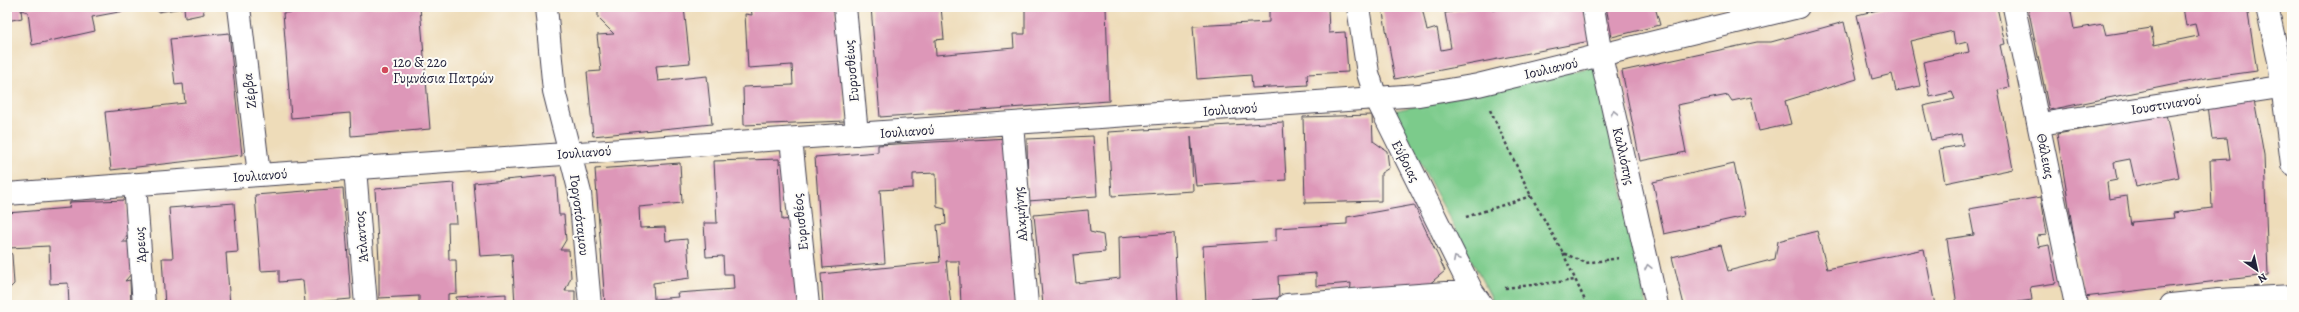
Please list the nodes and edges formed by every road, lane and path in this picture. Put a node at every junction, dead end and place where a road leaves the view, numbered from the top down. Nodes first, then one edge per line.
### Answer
1 (240, 7) edge
2 (546, 7) edge
3 (846, 7) edge
4 (1358, 7) edge
5 (1593, 7) edge
6 (1798, 7) edge
7 (2014, 7) edge
8 (2267, 7) edge
9 (1602, 56) junction
10 (1478, 85) junction
11 (2287, 85) edge
12 (1376, 98) junction
13 (1012, 124) junction
14 (2040, 124) junction
15 (857, 134) junction
16 (791, 139) junction
17 (570, 153) junction
18 (2292, 164) edge
19 (355, 168) junction
20 (259, 175) junction
21 (135, 184) junction
22 (7, 194) edge
23 (1531, 196) junction
24 (1439, 225) junction
25 (1563, 253) junction
26 (1646, 255) junction
27 (1576, 280) junction
28 (2292, 296) edge
29 (1477, 298) edge
30 (2219, 303) edge
31 (144, 305) edge
32 (366, 305) edge
33 (590, 305) edge
34 (808, 305) edge
35 (1027, 305) edge
36 (1287, 305) edge
37 (1587, 305) edge
38 (1657, 305) edge
39 (2076, 305) edge
40 (2171, 305) edge

1 - 20 street, Ζέρβα
2 - 17 street, Γοργοπόταμου
3 - 15 street, Ευρυσθέως
4 - 12 street, Εύβοιας
5 - 9 street, Καλλιόπης
6 - 9 street, Ιουλιανού
7 - 14 street, Θάλειας
8 - 11 street
9 - 10 street, Ιουλιανού
26 -> 9 street, Καλλιόπης
10 - 12 street, Ιουλιανού
10 - 23 path
11 - 14 street, Ιουστινιανού
11 - 18 street
12 - 13 street, Ιουλιανού
12 - 24 street, Εύβοιας
13 - 15 street, Ιουλιανού
13 - 35 street, Αλκμήνης
14 - 39 street, Θάλειας
15 - 16 street, Ιουλιανού
16 - 17 street, Ιουλιανού
16 - 34 street, Ευρισθέος
17 - 19 street, Ιουλιανού
17 - 33 street, Γοργοπόταμου
19 - 20 street, Ιουλιανού
19 - 32 street, Άτλαντος
20 - 21 street, Ιουλιανού
21 - 22 street, Ιουλιανού
21 - 31 street, Άρεως
23 - 24 path
23 - 25 path
29 -> 24 street, Εύβοιας
25 - 26 path
25 - 27 path
38 -> 26 street, Καλλιόπης
27 - 29 path
27 - 37 path
28 - 30 street
29 - 36 street
30 - 40 street

